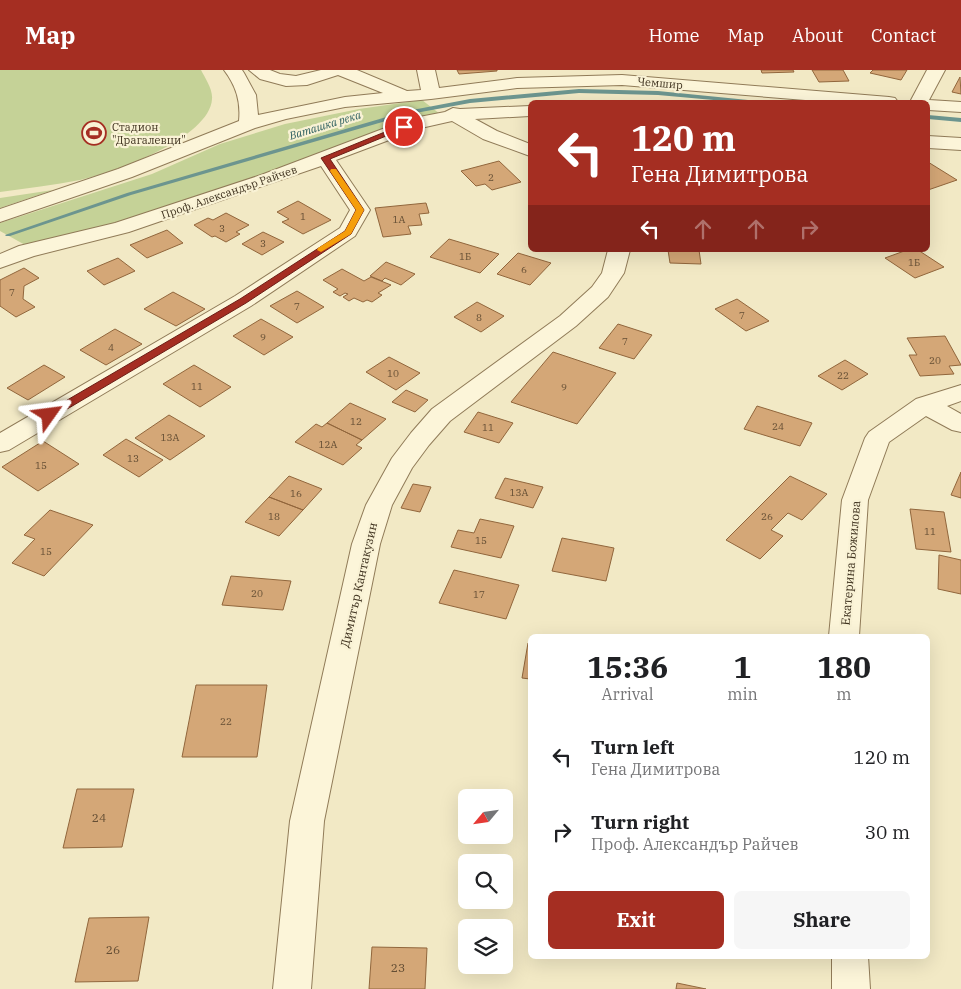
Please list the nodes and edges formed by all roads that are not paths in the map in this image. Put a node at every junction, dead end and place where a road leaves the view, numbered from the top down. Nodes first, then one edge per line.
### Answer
1 (233, 70) edge
2 (258, 70) edge
3 (335, 70) edge
4 (340, 70) edge
5 (426, 70) edge
6 (936, 70) edge
7 (403, 96) junction
8 (865, 100) edge
9 (920, 100) edge
10 (443, 105) junction
11 (930, 105) edge
12 (961, 107) edge
13 (528, 111) edge
14 (248, 124) junction
15 (930, 138) edge
16 (961, 144) edge
17 (528, 149) edge
18 (325, 158) junction
19 (0, 216) edge
20 (0, 242) edge
21 (27, 251) junction
22 (618, 252) edge
23 (0, 262) edge
24 (961, 393) edge
25 (925, 406) junction
26 (961, 424) edge
27 (0, 444) edge
28 (844, 634) edge
29 (850, 959) edge
30 (292, 989) edge
31 (850, 989) edge

1 - 14 street
2 - 3 street
4 - 7 street
5 - 10 street
6 - 9 street
7 - 10 street
7 - 14 street
8 - 10 street, Чемшир
10 - 13 street
10 - 17 street
10 - 18 street, Проф. Александър Райчев
11 - 12 street
14 - 19 street
15 - 16 street
18 - 21 street, Проф. Александър Райчев
18 - 27 street
20 - 21 street
21 - 23 street, Проф. Александър Райчев
22 - 30 street, Димитър Кантакузин
24 - 25 street, Екатерина Божилова
25 - 26 street
25 - 28 street, Екатерина Божилова
29 - 31 street

